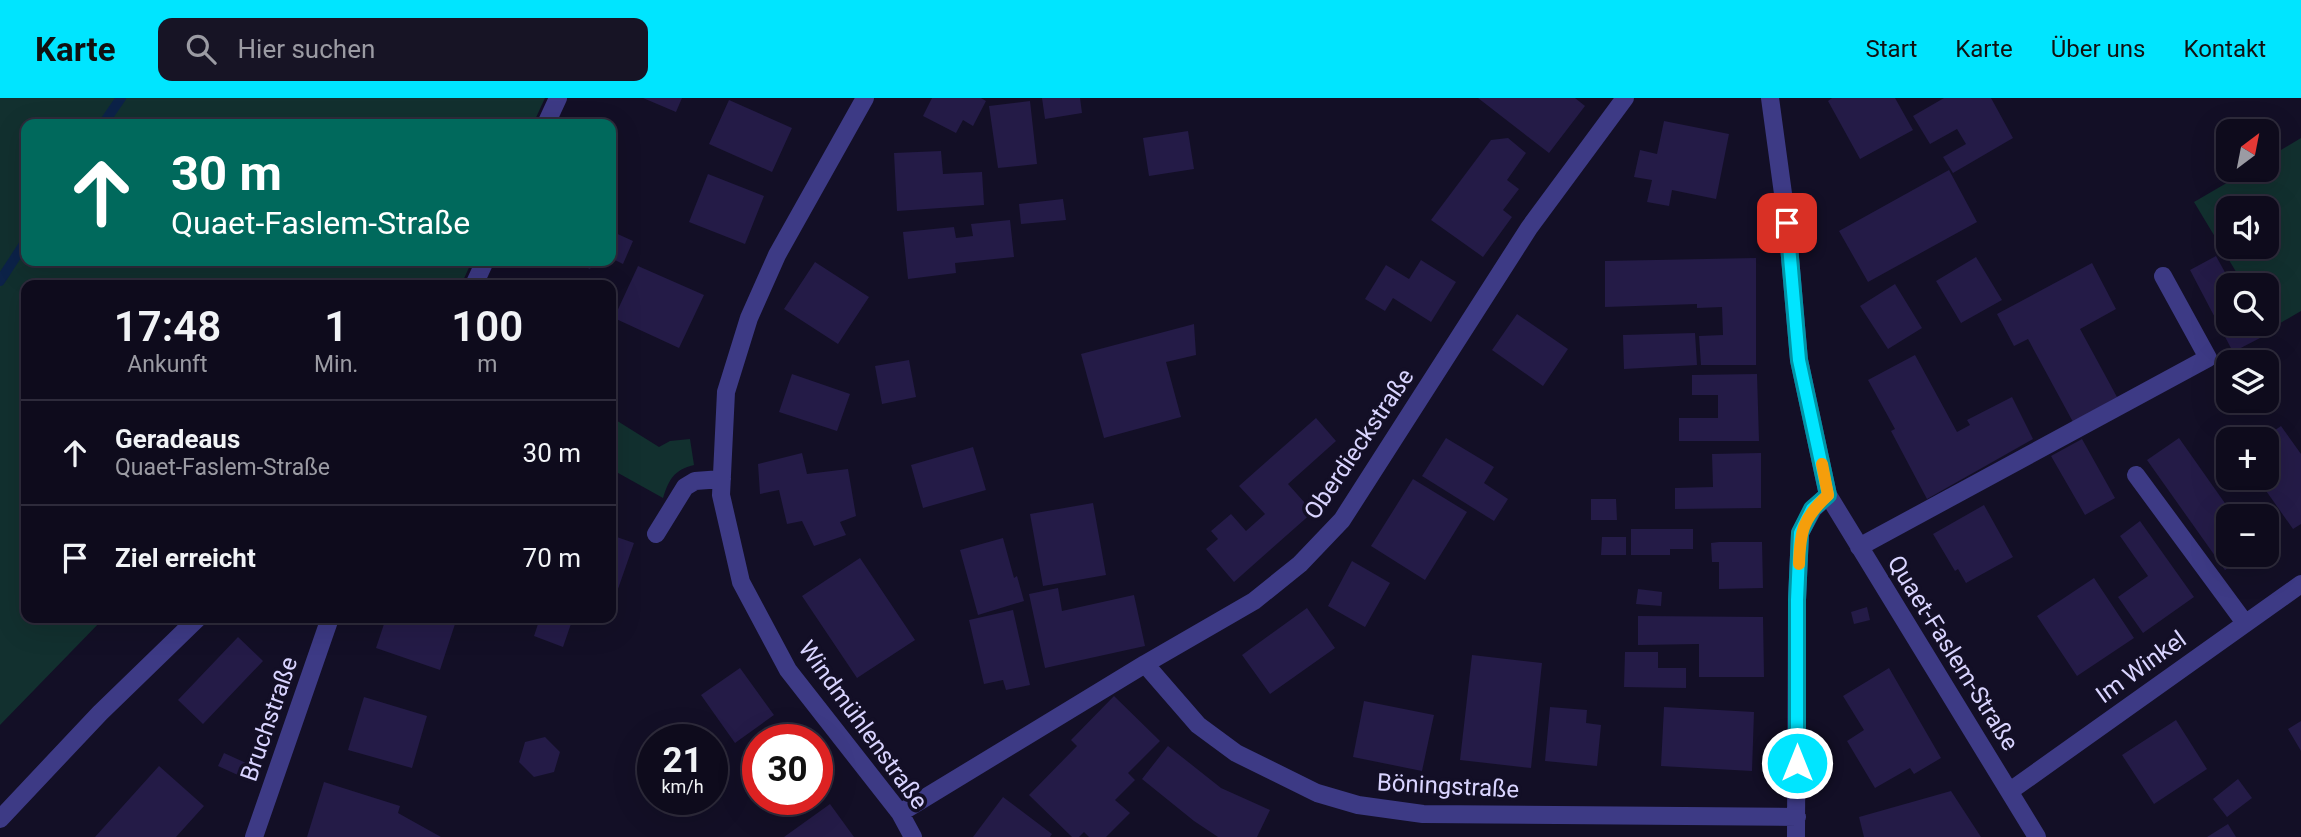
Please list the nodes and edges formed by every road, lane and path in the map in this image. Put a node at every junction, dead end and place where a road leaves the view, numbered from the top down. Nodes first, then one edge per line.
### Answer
1 (558, 98) edge
2 (865, 98) edge
3 (1625, 98) edge
4 (1770, 98) edge
5 (548, 119) edge
6 (2163, 275) dead end
7 (2136, 475) dead end
8 (722, 479) junction
9 (1828, 495) junction
10 (656, 534) dead end
11 (1859, 547) junction
12 (2301, 584) edge
13 (193, 623) edge
14 (328, 623) edge
15 (2245, 623) junction
16 (1145, 664) junction
17 (2010, 792) junction
18 (900, 813) junction
19 (1797, 817) junction
20 (0, 819) edge
21 (254, 837) edge
22 (913, 837) edge
23 (1796, 837) edge
24 (2037, 837) edge

1 - 5 street
2 - 8 street, Windmühlenstraße
3 - 16 street, Oberdieckstraße
4 - 9 street, Quaet-Faslem-Straße
6 - 11 street
7 - 15 street
8 - 10 street
8 - 18 street, Windmühlenstraße
9 - 11 street, Quaet-Faslem-Straße
9 - 19 street
11 - 17 street, Quaet-Faslem-Straße
12 - 15 street, Im Winkel
13 - 20 street
14 - 21 street, Bruchstraße
15 - 17 street, Im Winkel
16 - 18 street, Oberdieckstraße
16 - 19 street, Böningstraße
17 - 24 street, Quaet-Faslem-Straße
18 - 22 street, Windmühlenstraße
19 - 23 street

